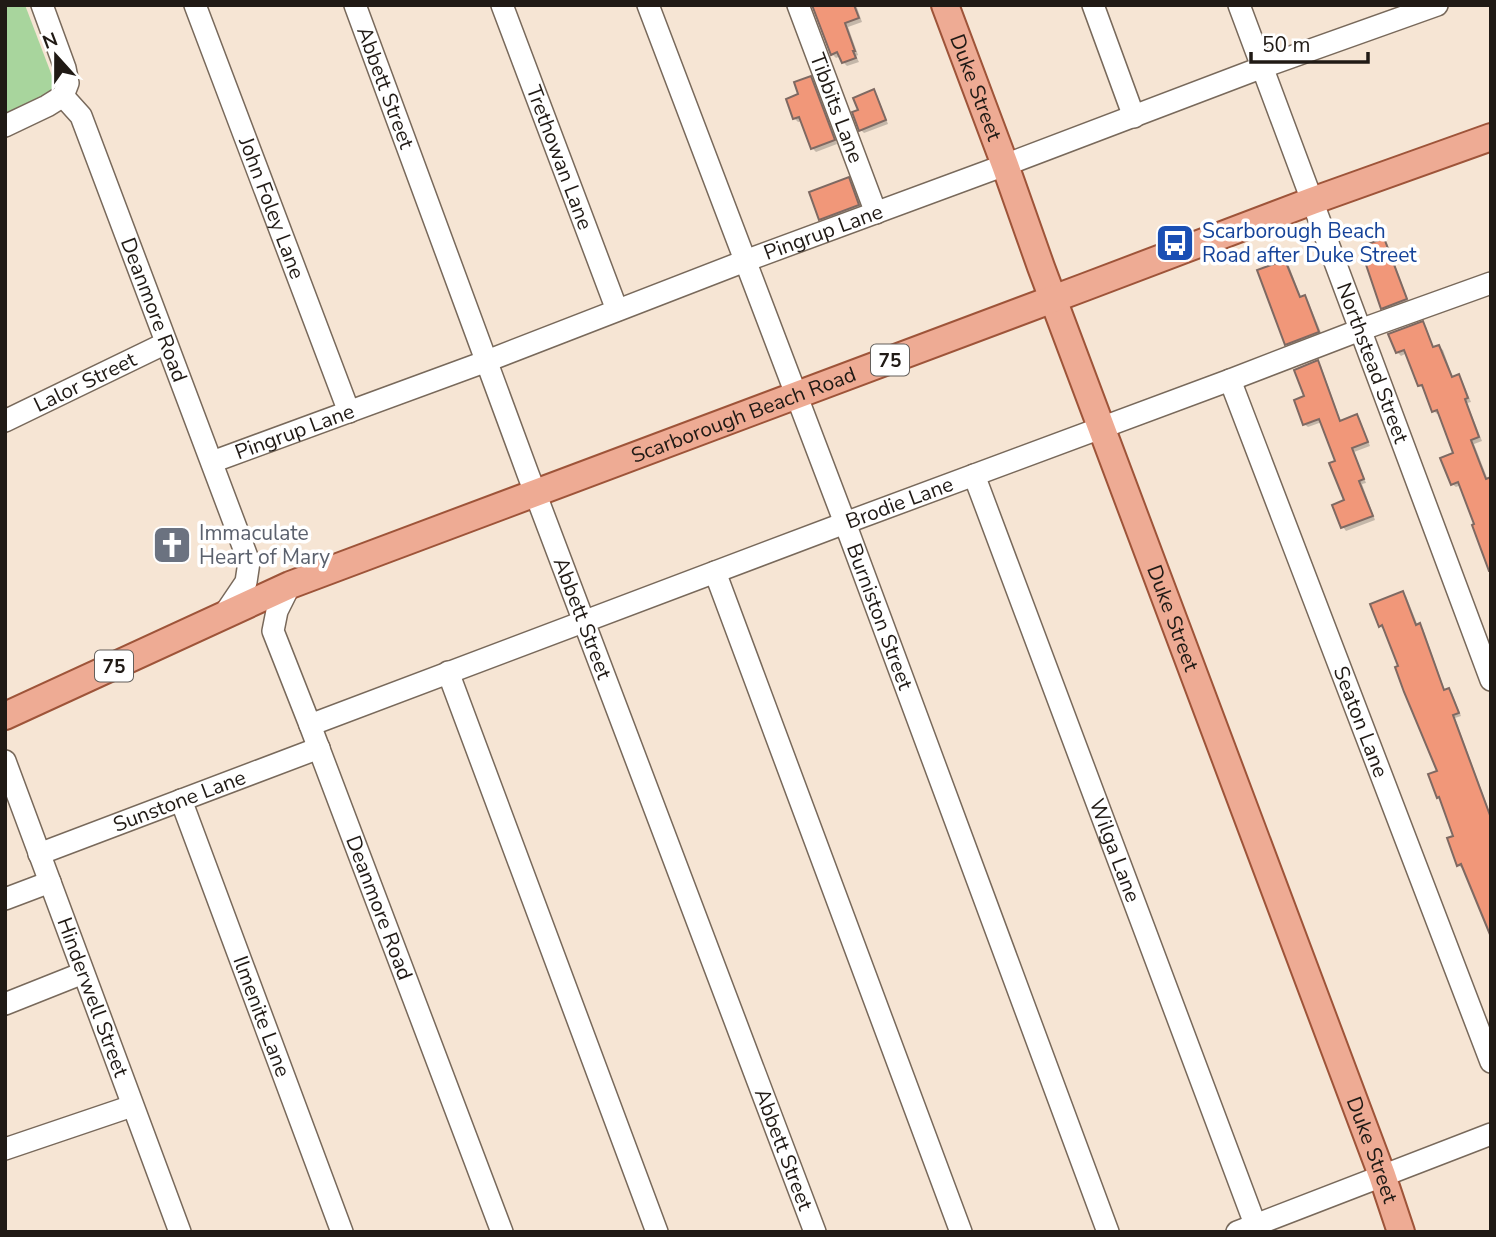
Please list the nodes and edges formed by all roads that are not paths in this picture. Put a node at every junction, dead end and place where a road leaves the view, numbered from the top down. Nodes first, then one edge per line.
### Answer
1 (42, 5) edge
2 (195, 5) edge
3 (355, 5) edge
4 (502, 5) edge
5 (648, 5) edge
6 (798, 5) edge
7 (945, 5) edge
8 (1093, 5) edge
9 (1239, 5) edge
10 (1437, 5) edge
11 (1388, 14) edge
12 (1262, 67) junction
13 (63, 96) junction
14 (1134, 117) junction
15 (5, 126) edge
16 (1491, 137) edge
17 (1005, 166) junction
18 (1312, 201) junction
19 (876, 213) junction
20 (745, 261) junction
21 (1491, 284) edge
22 (1053, 299) junction
23 (617, 310) junction
24 (1360, 330) junction
25 (166, 342) junction
26 (487, 361) junction
27 (1230, 380) junction
28 (796, 395) junction
29 (349, 412) junction
30 (5, 421) edge
31 (1101, 427) junction
32 (212, 462) junction
33 (974, 475) junction
34 (536, 493) junction
35 (845, 523) junction
36 (715, 572) junction
37 (290, 585) junction
38 (223, 616) junction
39 (583, 621) junction
40 (448, 672) junction
41 (1491, 681) edge
42 (5, 716) edge
43 (310, 724) junction
44 (319, 748) junction
45 (5, 761) edge
46 (181, 800) junction
47 (39, 854) junction
48 (50, 882) junction
49 (5, 899) edge
50 (83, 973) junction
51 (5, 1004) edge
52 (1491, 1062) edge
53 (132, 1106) junction
54 (1491, 1134) edge
55 (5, 1149) edge
56 (1382, 1175) junction
57 (1246, 1228) edge
58 (180, 1232) edge
59 (342, 1232) edge
60 (502, 1232) edge
61 (657, 1232) edge
62 (815, 1232) edge
63 (961, 1232) edge
64 (1108, 1232) edge
65 (1401, 1232) edge

1 - 13 street
2 - 29 street, John Foley Lane
3 - 26 street, Abbett Street
4 - 23 street, Trethowan Lane
5 - 20 street, Burniston Street
6 - 19 street, Tibbits Lane
7 - 17 main road, Duke Street
8 - 14 street
9 - 12 street, Northstead Street
10 - 11 street, Pingrup Lane
11 - 12 street, Pingrup Lane
12 - 14 street, Pingrup Lane
12 - 18 street, Northstead Street
13 - 15 street
13 - 25 street, Deanmore Road
14 - 17 street, Pingrup Lane
16 - 18 main road, Scarborough Beach Road / 75
17 - 19 street, Pingrup Lane
17 - 22 main road, Duke Street
18 - 22 main road, Scarborough Beach Road / 75
18 - 24 street, Northstead Street
19 - 20 street, Pingrup Lane
20 - 23 street, Pingrup Lane
20 - 28 street, Burniston Street
21 - 24 street, Brodie Lane
22 - 28 main road, Scarborough Beach Road / 75
22 - 31 main road, Duke Street
23 - 26 street, Pingrup Lane
24 - 27 street, Brodie Lane
24 - 41 street, Northstead Street
25 - 30 street, Lalor Street
25 - 32 street, Deanmore Road
26 - 29 street, Pingrup Lane
26 - 34 street, Abbett Street
27 - 31 street, Brodie Lane
27 - 52 street, Seaton Lane
28 - 34 main road, Scarborough Beach Road / 75
28 - 35 street, Burniston Street
29 - 32 street, Pingrup Lane
31 - 33 street, Brodie Lane
31 - 56 main road, Duke Street
32 - 38 street, Deanmore Road
33 - 35 street, Brodie Lane
33 - 57 street, Wilga Lane
34 - 37 main road, Scarborough Beach Road / 75
34 - 39 street, Abbett Street
35 - 36 street, Brodie Lane
35 - 64 street, Burniston Street
36 - 39 street, Brodie Lane
36 - 63 street
37 - 38 main road, Scarborough Beach Road / 75
37 - 43 street, Deanmore Road
38 - 42 main road, Scarborough Beach Road / 75
39 - 40 street, Brodie Lane
39 - 62 street, Abbett Street
40 - 43 street, Brodie Lane
40 - 61 street
43 - 44 street, Deanmore Road
44 - 46 street, Sunstone Lane
44 - 60 street, Deanmore Road
45 - 47 street, Hinderwell Street
46 - 47 street, Sunstone Lane
46 - 59 street, Ilmenite Lane
47 - 48 street, Hinderwell Street
48 - 49 street
48 - 50 street, Hinderwell Street
50 - 51 street
50 - 53 street, Hinderwell Street
53 - 55 street
53 - 58 street, Hinderwell Street
54 - 56 street
56 - 57 street
56 - 65 main road, Duke Street

